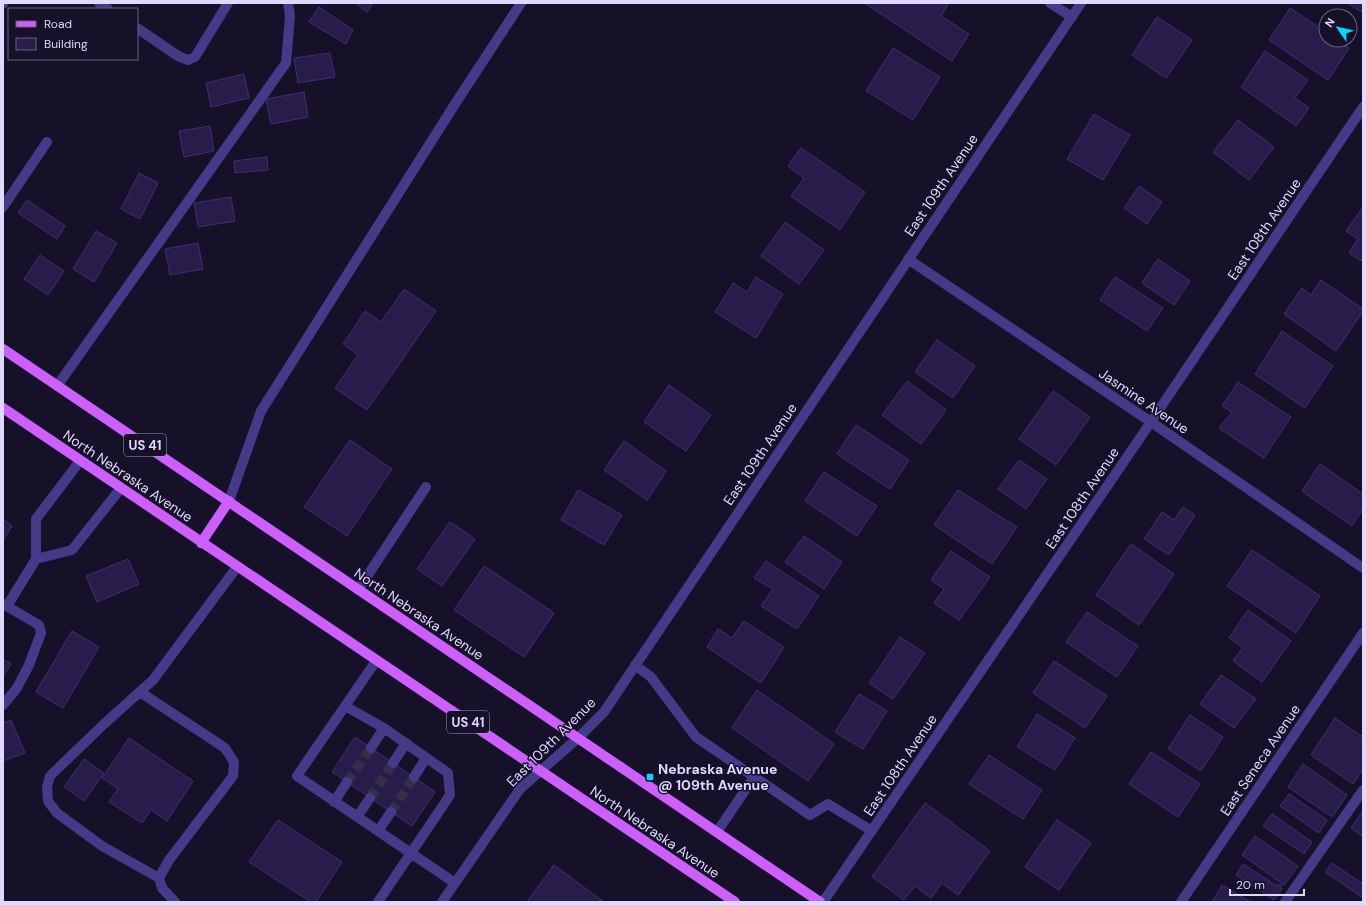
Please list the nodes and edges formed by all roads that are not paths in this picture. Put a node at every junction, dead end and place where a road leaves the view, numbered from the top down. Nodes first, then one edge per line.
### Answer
1 (228, 3) edge
2 (288, 3) edge
3 (521, 3) edge
4 (1050, 3) edge
5 (1081, 3) edge
6 (1072, 17) junction
7 (138, 29) edge
8 (1363, 107) edge
9 (47, 142) dead end
10 (3, 207) edge
11 (908, 259) junction
12 (3, 349) edge
13 (57, 386) junction
14 (3, 408) edge
15 (1151, 422) junction
16 (80, 461) junction
17 (426, 487) dead end
18 (120, 488) junction
19 (229, 501) junction
20 (201, 543) junction
21 (36, 558) junction
22 (237, 567) junction
23 (1363, 568) edge
24 (358, 590) junction
25 (5, 605) edge
26 (1363, 633) edge
27 (376, 661) junction
28 (635, 665) junction
29 (140, 692) junction
30 (3, 704) edge
31 (345, 706) junction
32 (384, 728) junction
33 (578, 738) junction
34 (406, 743) junction
35 (371, 748) tunnel mouth
36 (426, 758) junction
37 (393, 763) tunnel mouth
38 (541, 771) junction
39 (414, 777) tunnel mouth
40 (754, 777) junction
41 (347, 782) tunnel mouth
42 (1363, 790) edge
43 (370, 798) tunnel mouth
44 (334, 802) junction
45 (391, 812) tunnel mouth
46 (357, 817) junction
47 (378, 831) junction
48 (872, 831) junction
49 (717, 832) junction
50 (411, 854) junction
51 (159, 878) junction
52 (455, 883) junction
53 (175, 902) edge
54 (378, 902) edge
55 (442, 902) edge
56 (735, 902) edge
57 (821, 902) edge
58 (1181, 902) edge
59 (1285, 902) edge

1 - 7 street
2 - 13 street
3 - 19 street
4 - 6 street
5 - 6 street, East 109th Avenue
6 - 11 street, East 109th Avenue
8 - 15 street, East 108th Avenue
9 - 10 street
11 - 15 street, Jasmine Avenue
11 - 28 street, East 109th Avenue
12 - 13 main road, North Nebraska Avenue / US 41
13 - 19 main road, North Nebraska Avenue / US 41
14 - 16 main road, North Nebraska Avenue / US 41
15 - 23 street, Jasmine Avenue
15 - 48 street, East 108th Avenue
16 - 18 main road, North Nebraska Avenue / US 41
16 - 21 street
17 - 24 street
18 - 20 main road, North Nebraska Avenue / US 41
18 - 21 street
19 - 20 main road
19 - 24 main road, North Nebraska Avenue / US 41
20 - 22 main road, North Nebraska Avenue / US 41
21 - 25 street
22 - 27 main road, North Nebraska Avenue / US 41
22 - 29 street
24 - 33 main road, North Nebraska Avenue / US 41
25 - 30 street
26 - 58 street, East Seneca Avenue
27 - 31 street
27 - 38 main road, North Nebraska Avenue / US 41
28 - 33 street, East 109th Avenue
28 - 40 street
29 - 51 street
29 - 51 street
31 - 32 street
31 - 44 street
32 - 34 street
32 - 35 street
33 - 38 street, East 109th Avenue
33 - 49 main road, North Nebraska Avenue / US 41
34 - 36 street
34 - 37 street
36 - 39 street
36 - 50 street
38 - 52 street, East 109th Avenue
38 - 56 main road, North Nebraska Avenue / US 41
40 - 48 street
40 - 49 street
41 - 44 street
42 - 59 street
43 - 46 street
44 - 46 street
45 - 47 street
46 - 47 street
47 - 50 street
48 - 57 street, East 108th Avenue
49 - 57 main road, North Nebraska Avenue / US 41
50 - 52 street
50 - 54 street
51 - 53 street
52 - 55 street, East 109th Avenue

